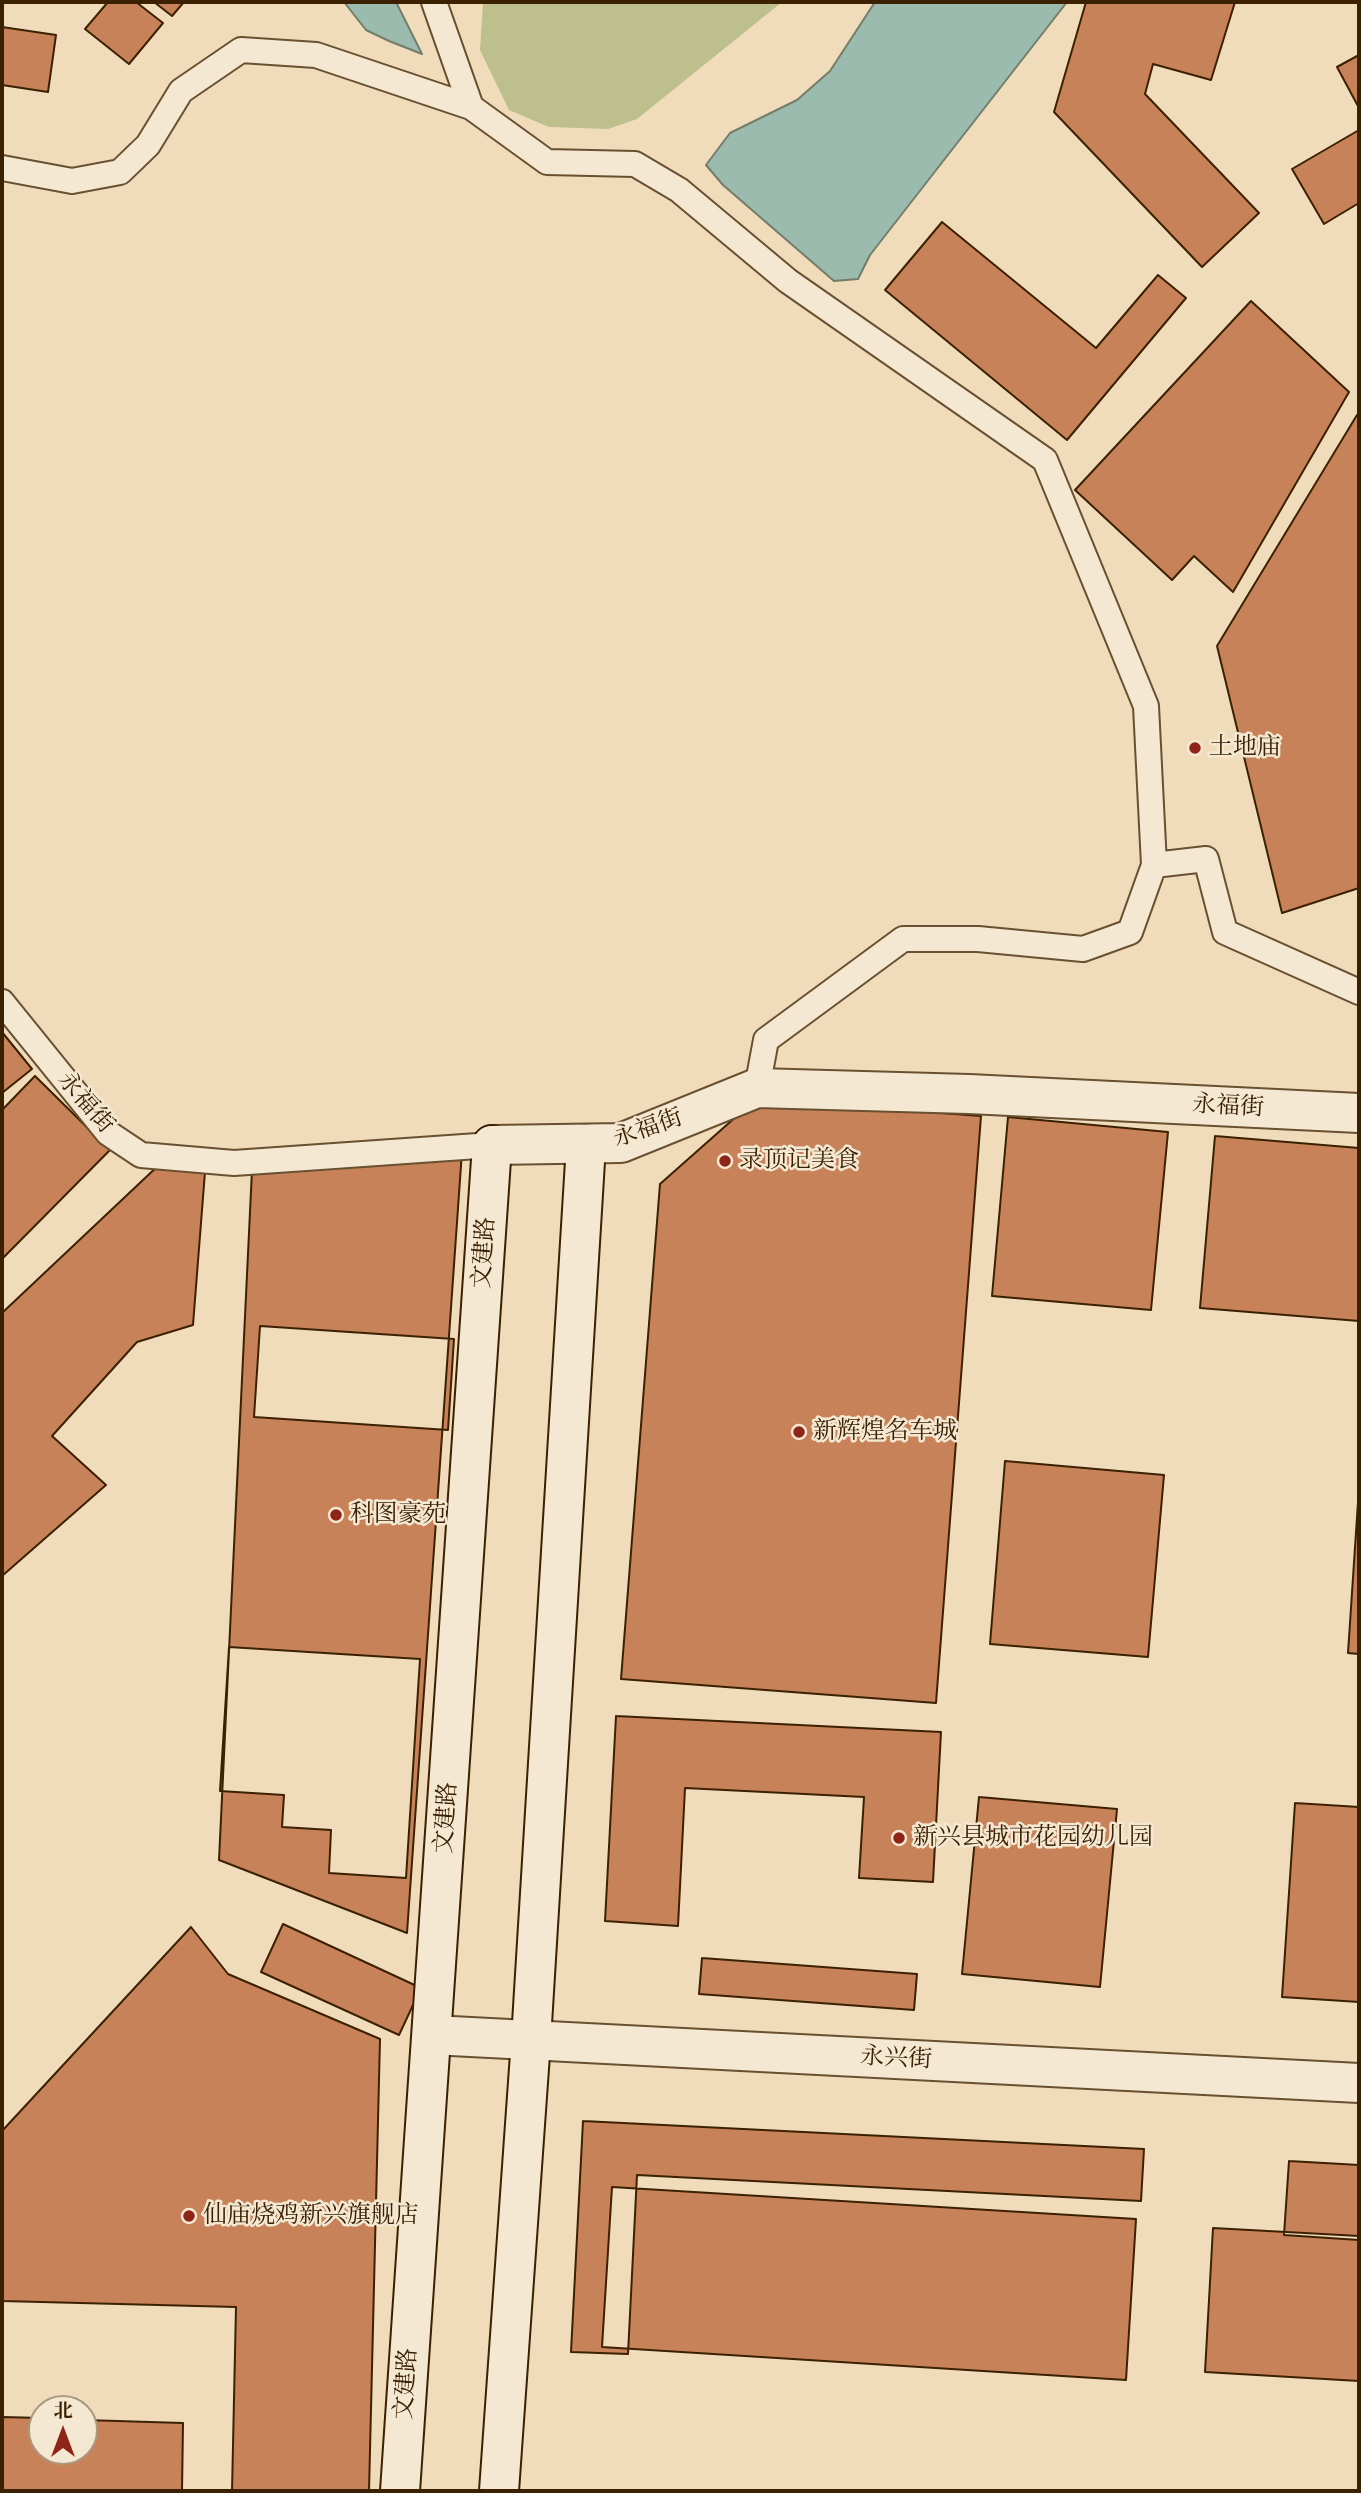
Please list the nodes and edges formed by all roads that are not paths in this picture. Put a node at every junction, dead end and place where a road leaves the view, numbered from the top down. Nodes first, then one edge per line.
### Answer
1 (434, 2) edge
2 (471, 107) junction
3 (2, 168) edge
4 (1154, 865) junction
5 (1359, 992) edge
6 (2, 1002) edge
7 (757, 1088) junction
8 (1359, 1113) edge
9 (492, 1145) junction
10 (586, 1145) junction
11 (432, 2035) junction
12 (531, 2040) junction
13 (1359, 2083) edge
14 (400, 2491) edge
15 (499, 2491) edge

1 - 2 lane
2 - 3 lane
2 - 4 lane
4 - 5 lane
4 - 7 lane
6 - 9 lane, 永福街
7 - 8 main road, 永福街
7 - 10 main road, 永福街
9 - 10 main road, 永福街
9 - 11 main road, 文建路
10 - 12 main road
11 - 12 main road, 永兴街
11 - 14 main road, 文建路
12 - 13 main road, 永兴街
12 - 15 main road

